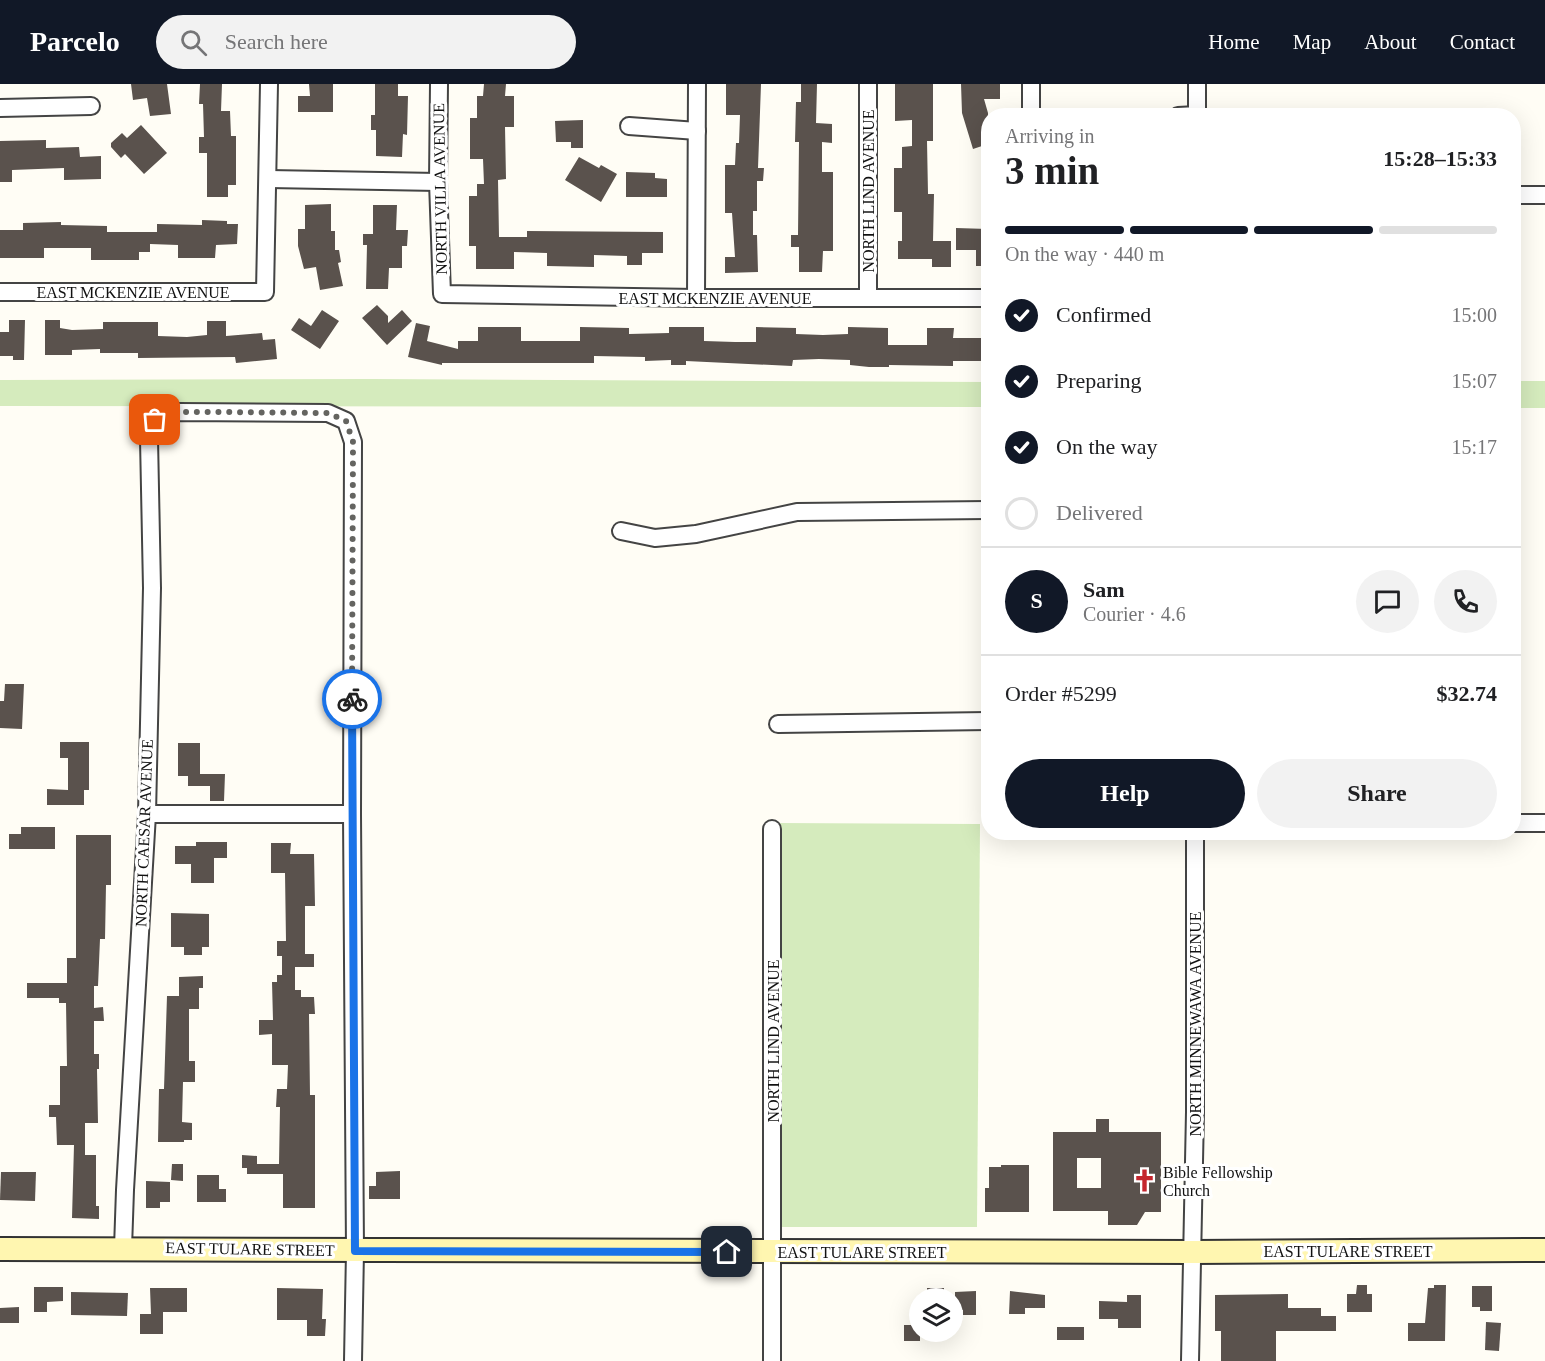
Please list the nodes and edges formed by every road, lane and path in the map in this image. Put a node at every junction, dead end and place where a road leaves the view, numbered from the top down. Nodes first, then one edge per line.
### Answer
1 (269, 84) edge
2 (439, 84) edge
3 (697, 84) edge
4 (868, 84) edge
5 (1031, 84) edge
6 (1197, 84) edge
7 (91, 106) dead end
8 (0, 108) edge
9 (1031, 108) edge
10 (1197, 108) edge
11 (629, 126) dead end
12 (697, 130) junction
13 (269, 179) junction
14 (438, 182) junction
15 (1521, 195) edge
16 (1545, 195) edge
17 (0, 292) edge
18 (442, 294) joint
19 (696, 298) junction
20 (868, 298) junction
21 (981, 298) edge
22 (981, 510) edge
23 (621, 531) dead end
24 (981, 721) edge
25 (778, 724) dead end
26 (147, 814) junction
27 (352, 814) junction
28 (1521, 823) edge
29 (1545, 823) edge
30 (772, 829) dead end
31 (1195, 840) edge
32 (123, 1248) junction
33 (0, 1250) edge
34 (1545, 1250) edge
35 (355, 1251) junction
36 (773, 1252) junction
37 (1193, 1252) junction
38 (353, 1361) edge
39 (772, 1361) edge
40 (1190, 1361) edge

1 - 13 street
2 - 14 street, NORTH VILLA AVENUE
3 - 12 street
4 - 20 street, NORTH LIND AVENUE
5 - 9 street
6 - 10 street
7 - 8 street
11 - 12 street
12 - 19 street
13 - 14 street
13 - 17 street, EAST MCKENZIE AVENUE
14 - 18 street, NORTH VILLA AVENUE
15 - 16 street
18 - 19 street, EAST MCKENZIE AVENUE
19 - 20 street, EAST MCKENZIE AVENUE
20 - 21 street, EAST MCKENZIE AVENUE
22 - 23 street
24 - 25 street
26 - 27 street
26 - 27 street, NORTH CAESAR AVENUE
26 - 32 street, NORTH CAESAR AVENUE
27 - 35 street
28 - 29 street
30 - 36 street, NORTH LIND AVENUE
31 - 37 street, NORTH MINNEWAWA AVENUE
32 - 33 main road, EAST TULARE STREET
32 - 35 main road, EAST TULARE STREET
34 - 37 main road, EAST TULARE STREET
35 - 36 main road, EAST TULARE STREET
35 - 38 street
36 - 37 main road, EAST TULARE STREET
36 - 39 street, NORTH LIND AVENUE
37 - 40 street, NORTH MINNEWAWA AVENUE

